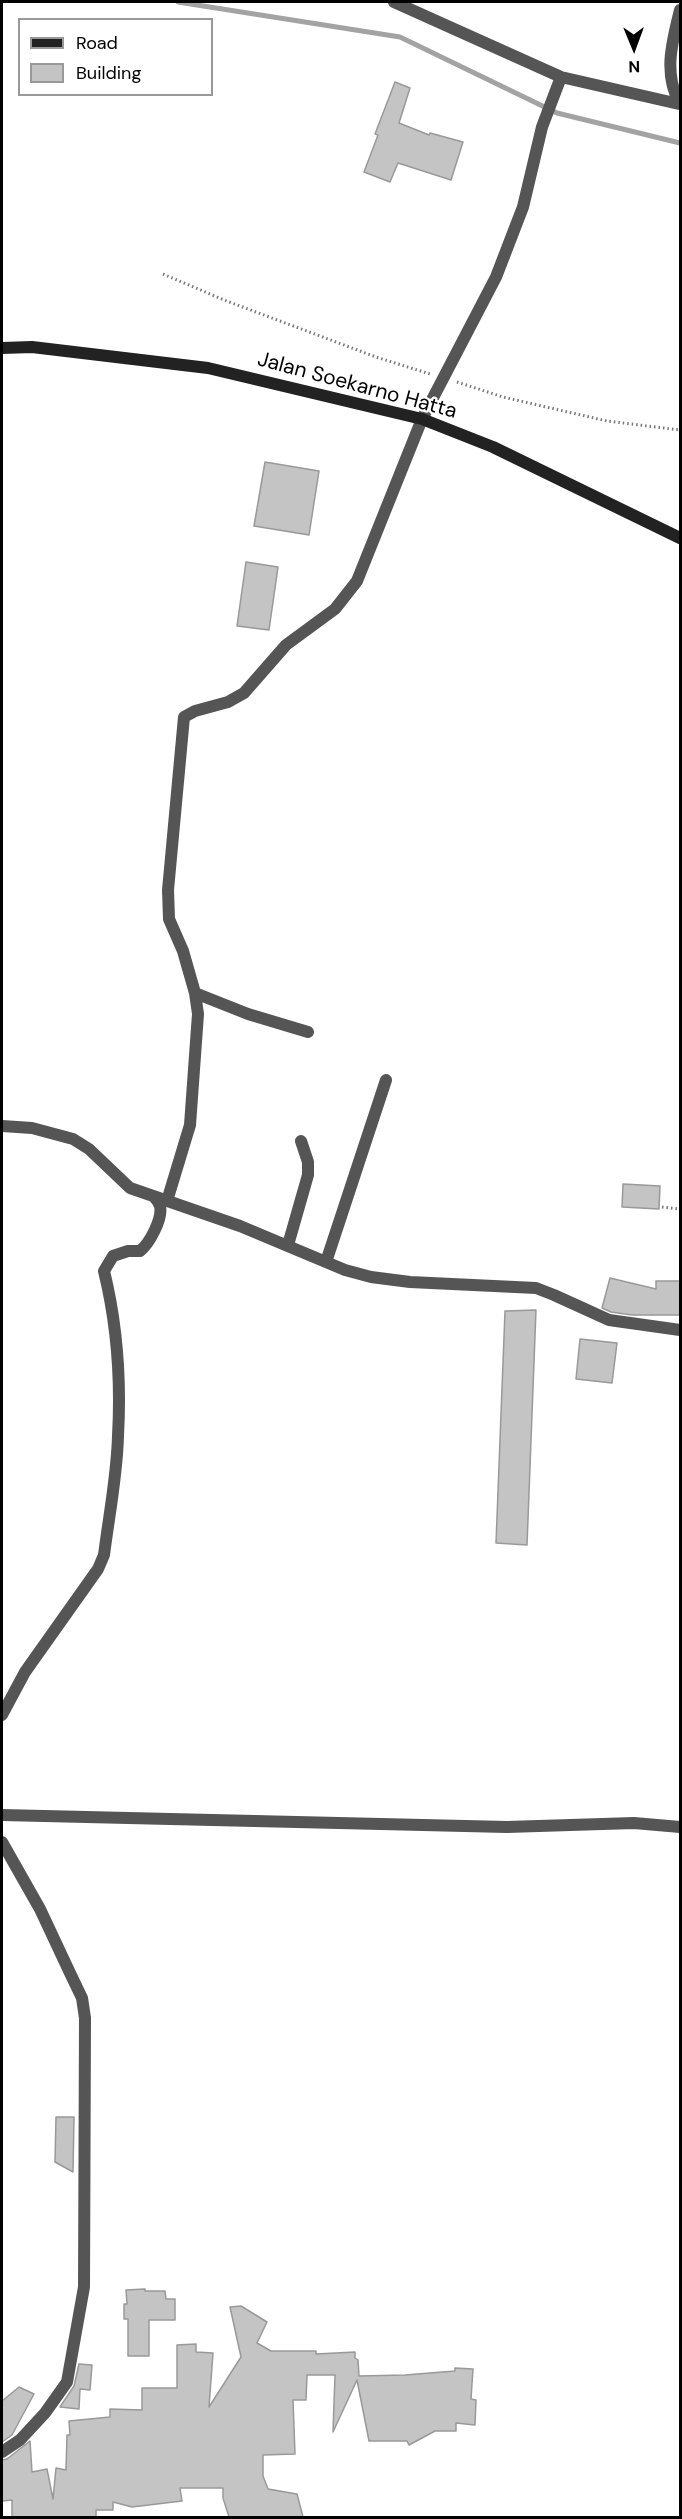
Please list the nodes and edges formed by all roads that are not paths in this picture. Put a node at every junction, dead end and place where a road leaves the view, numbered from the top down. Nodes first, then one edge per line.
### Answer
1 (394, 2) edge
2 (681, 10) edge
3 (561, 77) junction
4 (680, 104) edge
5 (2, 348) edge
6 (422, 419) junction
7 (681, 538) edge
8 (195, 993) junction
9 (308, 1032) dead end
10 (387, 1080) dead end
11 (2, 1126) edge
12 (301, 1141) dead end
13 (161, 1199) junction
14 (288, 1245) junction
15 (326, 1262) junction
16 (681, 1330) edge
17 (2, 1715) edge
18 (2, 1815) edge
19 (681, 1827) edge
20 (2, 1842) edge
21 (2, 2452) edge

1 - 3 street
2 - 4 street
3 - 4 street
3 - 6 street
5 - 6 street, Jalan Soekarno Hatta
6 - 7 street, Jalan Soekarno Hatta
6 - 8 street
8 - 9 street
8 - 13 street
10 - 15 street
11 - 13 street
12 - 14 street
13 - 14 street
13 - 17 street
14 - 15 street
15 - 16 street
18 - 19 street
20 - 21 street

